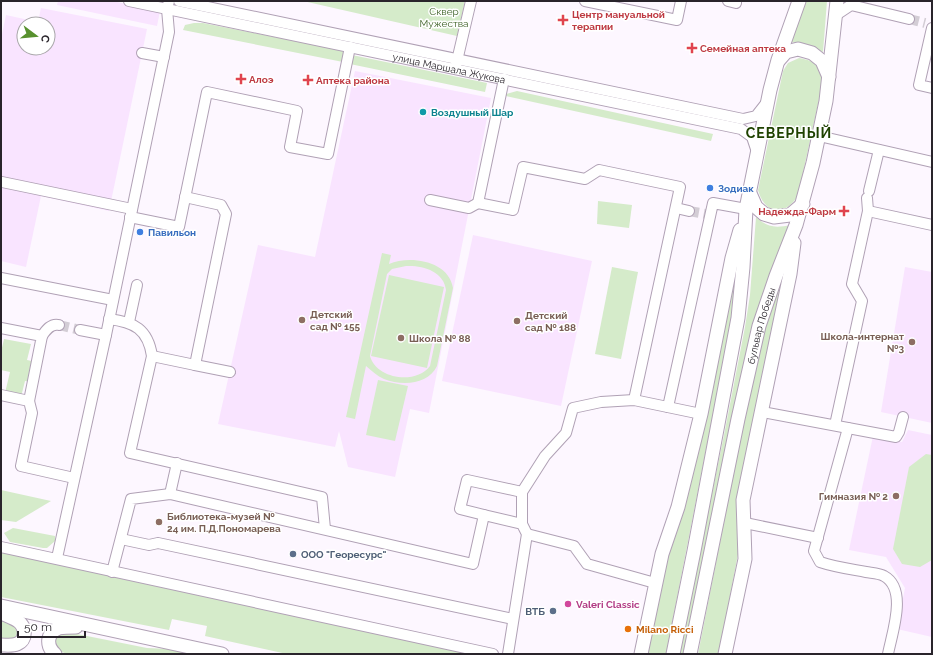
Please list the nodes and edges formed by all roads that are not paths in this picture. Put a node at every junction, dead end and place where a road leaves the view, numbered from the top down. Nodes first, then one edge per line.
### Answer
1 (129, 1) edge
2 (179, 1) edge
3 (472, 1) edge
4 (587, 1) edge
5 (681, 1) edge
6 (728, 1) edge
7 (736, 1) edge
8 (837, 1) edge
9 (842, 1) edge
10 (797, 4) edge
11 (168, 5) edge
12 (836, 15) junction
13 (909, 19) tunnel mouth
14 (929, 28) edge
15 (350, 47) junction
16 (142, 53) dead end
17 (164, 58) junction
18 (778, 60) junction
19 (456, 64) junction
20 (830, 77) junction
21 (504, 79) junction
22 (932, 88) edge
23 (767, 102) junction
24 (819, 136) junction
25 (879, 150) junction
26 (757, 152) junction
27 (932, 162) edge
28 (2, 182) edge
29 (749, 190) junction
30 (185, 197) junction
31 (430, 200) dead end
32 (478, 203) junction
33 (803, 204) junction
34 (676, 208) junction
35 (746, 209) junction
36 (689, 211) tunnel mouth
37 (868, 211) junction
38 (131, 213) junction
39 (796, 225) junction
40 (932, 225) edge
41 (1, 278) edge
42 (137, 285) dead end
43 (113, 300) junction
44 (109, 319) junction
45 (129, 322) junction
46 (59, 325) tunnel mouth
47 (1, 328) edge
48 (80, 330) tunnel mouth
49 (106, 335) junction
50 (42, 336) junction
51 (152, 356) junction
52 (195, 365) junction
53 (230, 372) dead end
54 (1, 395) edge
55 (634, 400) junction
56 (29, 401) junction
57 (668, 407) junction
58 (762, 412) junction
59 (701, 414) junction
60 (903, 417) dead end
61 (835, 426) junction
62 (848, 428) junction
63 (177, 464) junction
64 (74, 478) junction
65 (522, 492) junction
66 (170, 494) junction
67 (484, 515) junction
68 (745, 523) junction
69 (522, 524) junction
70 (325, 529) junction
71 (527, 534) junction
72 (121, 538) junction
73 (818, 538) junction
74 (1, 547) edge
75 (57, 558) junction
76 (112, 572) junction
77 (656, 583) junction
78 (1, 606) edge
79 (1, 612) edge
80 (514, 619) junction
81 (91, 626) junction
82 (1, 645) edge
83 (1, 652) edge
84 (474, 652) edge
85 (9, 654) edge
86 (55, 654) edge
87 (222, 654) edge
88 (493, 654) edge
89 (508, 654) edge
90 (641, 654) edge
91 (673, 654) edge
92 (690, 654) edge
93 (725, 654) edge
94 (888, 654) edge

1 - 11 street, улица Маршала Жукова
2 - 19 street, улица Маршала Жукова
3 - 19 street
4 - 5 street
6 - 7 street
8 - 12 main road, бульвар Победы
9 - 12 street
10 - 18 main road, бульвар Победы
11 - 15 street, улица Маршала Жукова
11 - 17 street
12 - 13 street
12 - 20 main road, бульвар Победы
14 - 22 street
15 - 19 street, улица Маршала Жукова
15 - 30 street
16 - 17 street
17 - 38 street
18 - 20 main road
18 - 23 main road, бульвар Победы
19 - 21 street, улица Маршала Жукова
19 - 23 street, улица Маршала Жукова
20 - 24 main road, бульвар Победы
21 - 26 street, улица Маршала Жукова
21 - 32 street
23 - 26 main road, бульвар Победы
24 - 25 street
24 - 33 main road, бульвар Победы
25 - 27 street
25 - 37 street
26 - 29 main road, бульвар Победы
28 - 38 street
29 - 33 main road
29 - 35 main road, бульвар Победы
30 - 38 street
30 - 52 street
31 - 32 street
32 - 34 street
33 - 39 main road, бульвар Победы
34 - 36 street
34 - 55 street
35 - 57 street
35 - 59 main road
35 - 91 main road, бульвар Победы
37 - 40 street
37 - 61 street
38 - 43 street
39 - 58 main road
39 - 92 main road, бульвар Победы
41 - 43 street
42 - 45 street
43 - 44 street
44 - 45 street
44 - 49 street
45 - 51 street
46 - 50 street
47 - 50 street
48 - 49 street
49 - 64 street
50 - 56 street
51 - 52 street
51 - 63 street
52 - 53 street
54 - 56 street
55 - 57 street
55 - 65 street
56 - 64 street
57 - 59 street
58 - 61 street
58 - 68 main road
59 - 77 main road
60 - 62 street
61 - 62 street
62 - 73 street
63 - 66 street
63 - 70 street
64 - 75 street
65 - 67 street
65 - 69 street
66 - 70 street
66 - 72 street
67 - 69 street
67 - 70 street
68 - 73 street
68 - 93 main road
69 - 71 street
71 - 77 street
71 - 80 street
72 - 76 street
72 - 80 street
73 - 94 street
74 - 75 street
75 - 76 street
76 - 84 street
77 - 90 main road
78 - 81 main road
79 - 82 main road
80 - 89 street
81 - 86 main road
81 - 87 main road
83 - 85 main road
84 - 88 street

